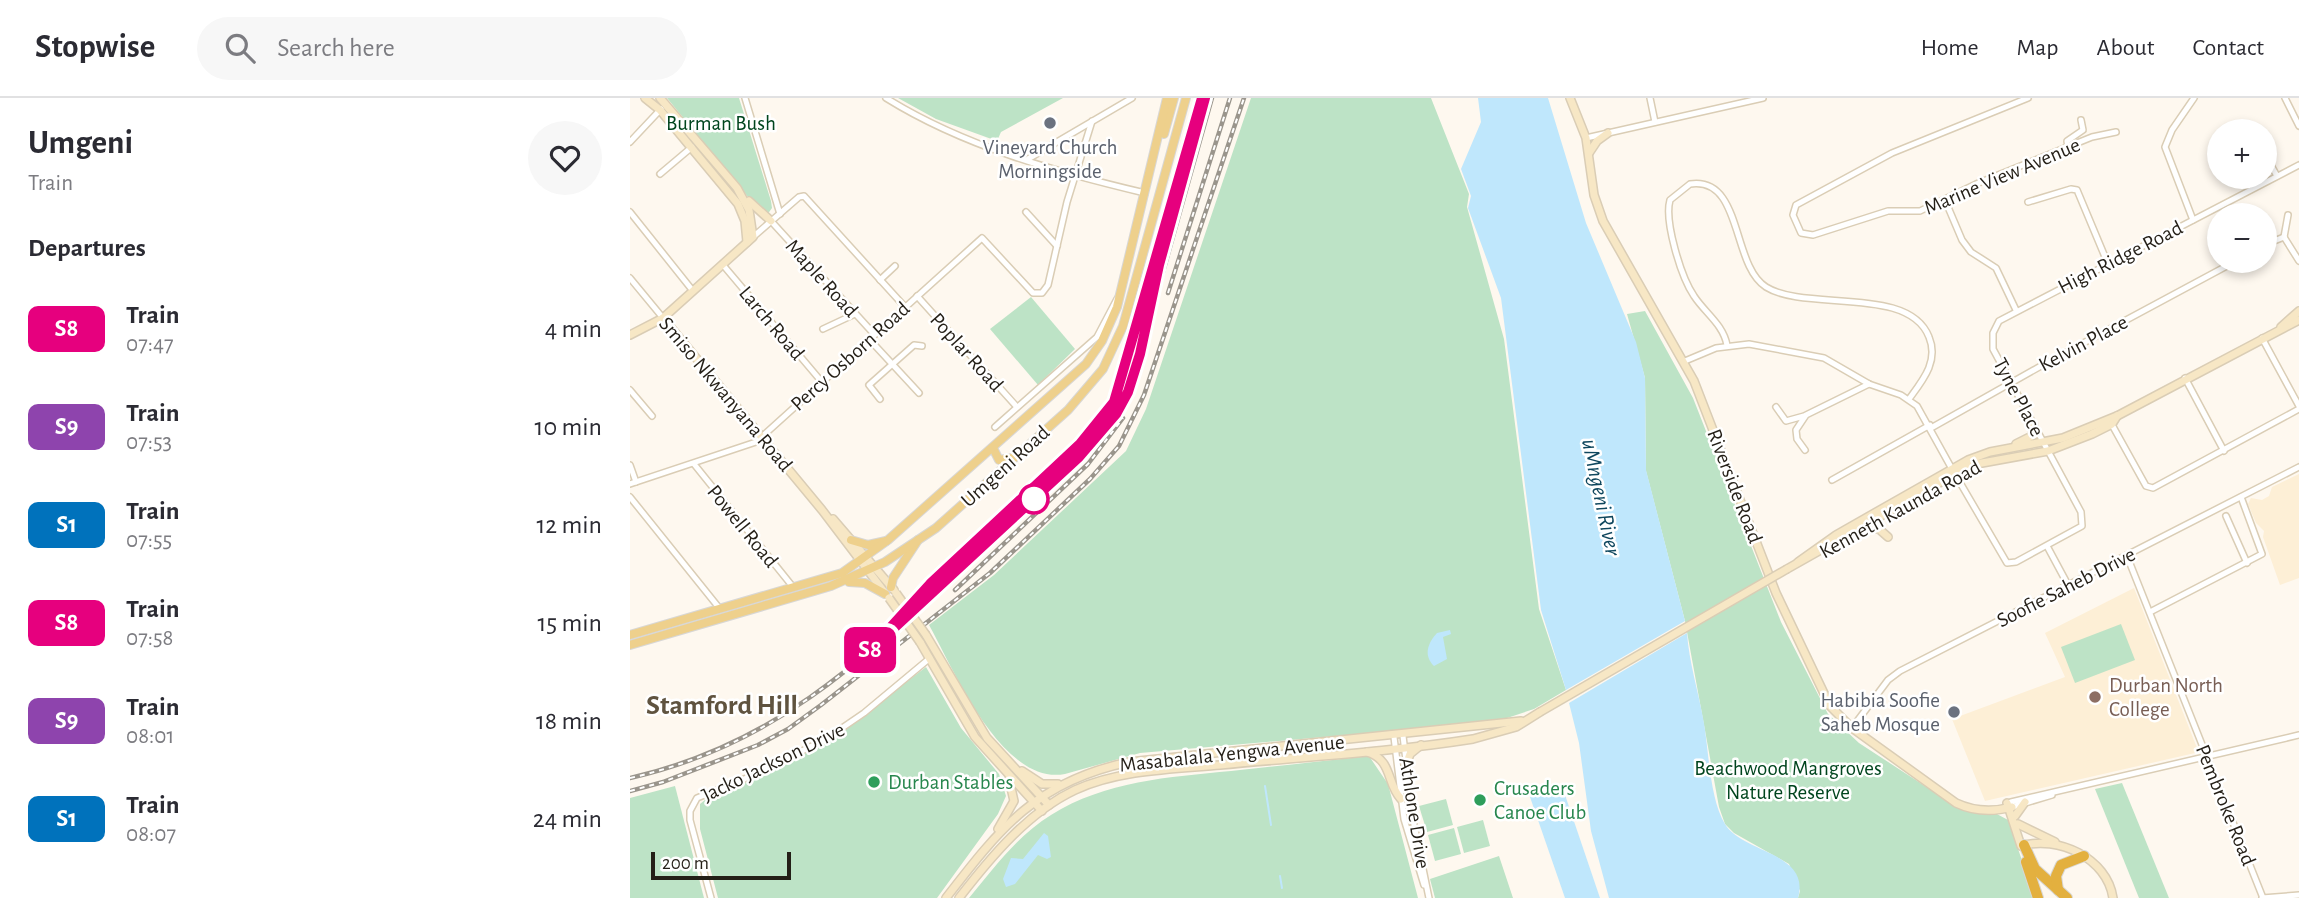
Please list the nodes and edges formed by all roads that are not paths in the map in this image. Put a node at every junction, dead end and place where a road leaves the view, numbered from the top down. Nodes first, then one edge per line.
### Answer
1 (645, 98) edge
2 (745, 98) edge
3 (886, 98) edge
4 (1132, 98) edge
5 (1167, 98) edge
6 (1174, 98) edge
7 (1183, 98) edge
8 (1570, 98) edge
9 (1650, 98) edge
10 (1762, 98) edge
11 (2028, 98) edge
12 (2194, 98) edge
13 (2285, 98) edge
14 (663, 106) edge
15 (2081, 120) dead end
16 (1092, 121) junction
17 (1655, 122) junction
18 (2299, 126) edge
19 (2116, 132) dead end
20 (1608, 133) junction
21 (1586, 138) junction
22 (630, 142) edge
23 (1158, 142) junction
24 (692, 147) junction
25 (2068, 147) junction
26 (1589, 154) junction
27 (708, 159) junction
28 (1028, 159) junction
29 (2299, 165) edge
30 (660, 174) dead end
31 (1076, 174) junction
32 (2277, 176) edge
33 (2252, 189) edge
34 (737, 193) junction
35 (1145, 193) junction
36 (1945, 200) junction
37 (2028, 202) dead end
38 (630, 212) edge
39 (1026, 212) dead end
40 (780, 214) junction
41 (2288, 215) dead end
42 (2193, 220) junction
43 (771, 221) junction
44 (2284, 237) junction
45 (750, 239) junction
46 (2277, 240) edge
47 (1057, 246) junction
48 (2299, 261) edge
49 (2108, 264) junction
50 (723, 265) junction
51 (895, 266) dead end
52 (2214, 273) edge
53 (630, 278) edge
54 (880, 280) junction
55 (693, 291) junction
56 (917, 296) junction
57 (1120, 297) junction
58 (905, 307) junction
59 (2016, 310) junction
60 (2299, 312) edge
61 (855, 314) junction
62 (663, 318) junction
63 (2299, 320) edge
64 (2280, 328) junction
65 (823, 329) dead end
66 (630, 335) edge
67 (871, 337) junction
68 (2262, 338) junction
69 (1727, 345) junction
70 (922, 346) dead end
71 (1685, 361) junction
72 (892, 364) junction
73 (2185, 378) junction
74 (821, 381) junction
75 (2011, 382) junction
76 (1868, 384) junction
77 (630, 390) edge
78 (919, 393) dead end
79 (880, 399) dead end
80 (1909, 399) junction
81 (640, 402) junction
82 (630, 405) edge
83 (1017, 407) junction
84 (1776, 407) dead end
85 (2299, 408) edge
86 (1806, 415) junction
87 (652, 416) dead end
88 (2110, 421) junction
89 (2034, 425) junction
90 (1931, 426) junction
91 (995, 427) dead end
92 (761, 436) junction
93 (2078, 436) junction
94 (2044, 443) junction
95 (2009, 447) junction
96 (993, 448) junction
97 (1805, 450) dead end
98 (2048, 451) junction
99 (2224, 452) junction
100 (1015, 457) junction
101 (694, 464) junction
102 (630, 465) edge
103 (2299, 467) edge
104 (1954, 472) junction
105 (1832, 480) dead end
106 (633, 483) edge
107 (630, 497) edge
108 (2241, 497) junction
109 (822, 510) junction
110 (2226, 516) dead end
111 (1864, 527) junction
112 (1888, 537) dead end
113 (851, 540) junction
114 (888, 540) junction
115 (918, 540) junction
116 (2047, 546) junction
117 (2127, 556) junction
118 (863, 560) junction
119 (1798, 562) junction
120 (2247, 563) junction
121 (871, 569) junction
122 (844, 582) junction
123 (2067, 585) junction
124 (793, 587) junction
125 (890, 593) junction
126 (720, 609) junction
127 (2150, 612) junction
128 (630, 635) edge
129 (630, 645) edge
130 (930, 658) junction
131 (1523, 721) junction
132 (1852, 728) junction
133 (2299, 735) edge
134 (1398, 736) junction
135 (1422, 744) junction
136 (1400, 747) junction
137 (1362, 751) junction
138 (2206, 757) junction
139 (1007, 762) junction
140 (1406, 765) junction
141 (1006, 772) junction
142 (1063, 784) junction
143 (2058, 792) junction
144 (1042, 796) junction
145 (1401, 799) junction
146 (1034, 801) junction
147 (2025, 802) junction
148 (1049, 805) junction
149 (2009, 805) junction
150 (1982, 809) junction
151 (1042, 811) junction
152 (1993, 811) junction
153 (2015, 816) junction
154 (2016, 825) junction
155 (994, 835) junction
156 (2022, 846) junction
157 (2080, 854) junction
158 (2058, 890) junction
159 (2299, 894) edge
160 (1428, 895) edge
161 (711, 898) edge
162 (946, 898) edge
163 (959, 898) edge
164 (2039, 898) edge
165 (2067, 898) edge
166 (2113, 898) edge
167 (2262, 898) edge

1 - 14 main road
2 - 40 street
3 - 28 street
4 - 16 street
5 - 23 main road, Umgeni Road
6 - 23 main road
7 - 100 main road, Umgeni Road
8 - 21 main road, Riverside Road
9 - 17 street
10 - 17 street
11 - 36 street, Marine View Avenue
12 - 42 street
13 - 18 street
14 - 22 street
14 - 24 main road
14 - 27 main road
15 - 25 street
16 - 28 street
16 - 31 street
17 - 20 street
19 - 25 street, Marine View Avenue
20 - 21 street
20 - 26 main road
21 - 26 main road, Riverside Road
23 - 35 main road, Umgeni Road
24 - 27 main road
24 - 30 street
25 - 36 street, Marine View Avenue
26 - 71 main road, Riverside Road
27 - 34 main road
28 - 31 street
29 - 32 street, High Ridge Road
31 - 35 street
31 - 47 street
33 - 42 street, High Ridge Road
34 - 43 main road
34 - 45 main road
35 - 57 main road, Umgeni Road
36 - 59 street
37 - 49 street
38 - 55 street
39 - 47 street
40 - 43 street
40 - 54 street
41 - 44 street
42 - 49 street, High Ridge Road
43 - 45 street
43 - 61 street, Maple Road
44 - 46 street
44 - 48 street
45 - 50 main road
47 - 56 street, Percy Osborn Road
49 - 59 street, High Ridge Road
50 - 55 main road
50 - 74 street, Larch Road
51 - 54 street
52 - 75 street, Kelvin Place
53 - 62 street, Smiso Nkwanyana Road
54 - 58 street
55 - 62 main road
56 - 58 street, Percy Osborn Road
56 - 83 street, Poplar Road
57 - 83 street
57 - 96 main road, Umgeni Road
58 - 67 street, Percy Osborn Road
59 - 75 street, Tyne Place
60 - 64 main road, Kenneth Kaunda Road
61 - 65 street
61 - 67 street, Maple Road
62 - 66 main road
62 - 92 main road, Smiso Nkwanyana Road
63 - 64 main road, Kenneth Kaunda Road
64 - 68 main road, Kenneth Kaunda Road
67 - 72 street, Maple Road
67 - 74 street, Percy Osborn Road
68 - 73 main road, Kenneth Kaunda Road
68 - 85 street
69 - 71 street
69 - 76 street
69 - 80 street
70 - 72 street
71 - 132 main road, Riverside Road
72 - 78 street, Maple Road
72 - 79 street
73 - 88 main road, Kenneth Kaunda Road
73 - 99 street
74 - 92 street, Percy Osborn Road
75 - 89 street, Tyne Place
75 - 90 street, Kelvin Place
76 - 80 street
76 - 86 street
77 - 81 street
80 - 90 street
81 - 82 street
81 - 87 street
83 - 91 street
84 - 86 street
85 - 99 street
86 - 97 street
88 - 93 main road, Kenneth Kaunda Road
88 - 99 street
89 - 94 street, Tyne Place
89 - 95 main road
90 - 104 street
90 - 105 street, Kelvin Place
92 - 101 street, Percy Osborn Road
92 - 109 main road, Smiso Nkwanyana Road
93 - 94 main road, Kenneth Kaunda Road
93 - 98 main road, Kenneth Kaunda Road
94 - 95 main road, Kenneth Kaunda Road
94 - 98 street, Tyne Place
95 - 104 main road, Kenneth Kaunda Road
96 - 100 main road
96 - 114 main road, Umgeni Road
98 - 104 main road, Kenneth Kaunda Road
98 - 116 street, Tyne Place
100 - 115 main road, Umgeni Road
101 - 106 street, Percy Osborn Road
101 - 124 street, Powell Road
102 - 106 street
103 - 108 street, Soofie Saheb Drive
104 - 111 main road, Kenneth Kaunda Road
104 - 116 street
104 - 119 main road, Kenneth Kaunda Road
107 - 126 street
108 - 117 street, Soofie Saheb Drive
108 - 120 street
109 - 113 main road, Smiso Nkwanyana Road
109 - 118 main road, Smiso Nkwanyana Road
110 - 120 street
111 - 112 main road
111 - 119 main road, Kenneth Kaunda Road
113 - 114 main road
113 - 118 main road, Smiso Nkwanyana Road
114 - 118 main road, Umgeni Road
115 - 121 main road, Umgeni Road
115 - 125 main road
116 - 123 street
117 - 123 street, Soofie Saheb Drive
117 - 127 street, Pembroke Road
118 - 121 main road, Smiso Nkwanyana Road
118 - 124 main road, Umgeni Road
119 - 131 main road, Kenneth Kaunda Road, bridge
120 - 127 street
121 - 122 main road, Umgeni Road
121 - 125 main road, Smiso Nkwanyana Road
122 - 125 main road
122 - 129 main road, Umgeni Road
123 - 132 street, Soofie Saheb Drive
124 - 126 main road, Umgeni Road
125 - 130 main road, Smiso Nkwanyana Road, bridge
125 - 139 main road, Smiso Nkwanyana Road, bridge
126 - 128 main road, Umgeni Road
127 - 138 street, Pembroke Road
130 - 141 main road, Smiso Nkwanyana Road
130 - 161 street, Jacko Jackson Drive
131 - 134 main road, Kenneth Kaunda Road
131 - 135 main road, Kenneth Kaunda Road
132 - 150 main road, Riverside Road
133 - 138 street
134 - 136 street, Athlone Drive
134 - 142 main road, Masabalala Yengwa Avenue
135 - 136 main road, Kenneth Kaunda Road
135 - 140 main road
136 - 137 main road, Masabalala Yengwa Avenue
136 - 140 street, Athlone Drive
136 - 145 street, Athlone Drive
137 - 145 main road
137 - 148 main road, Masabalala Yengwa Avenue
138 - 143 street
138 - 167 street, Pembroke Road
139 - 142 main road
139 - 144 main road, Smiso Nkwanyana Road
140 - 160 street, Athlone Drive
141 - 146 main road, Smiso Nkwanyana Road
141 - 155 main road
142 - 144 main road, Masabalala Yengwa Avenue
143 - 147 street
143 - 149 street
144 - 146 main road, Masabalala Yengwa Avenue
144 - 148 main road, Smiso Nkwanyana Road
145 - 160 street, Athlone Drive
146 - 151 main road, Smiso Nkwanyana Road
146 - 155 main road, Masabalala Yengwa Avenue
147 - 149 street
147 - 153 main road
148 - 151 main road, Masabalala Yengwa Avenue
149 - 150 main road
149 - 152 main road, Riverside Road
149 - 153 main road
149 - 154 main road
150 - 152 main road, Riverside Road
151 - 163 main road, Masabalala Yengwa Avenue
152 - 154 main road
153 - 154 main road
154 - 156 main road
154 - 157 main road
155 - 162 main road, Masabalala Yengwa Avenue
156 - 157 main road
156 - 158 highway
156 - 164 highway
157 - 158 highway
157 - 166 main road
158 - 165 highway
159 - 167 street

